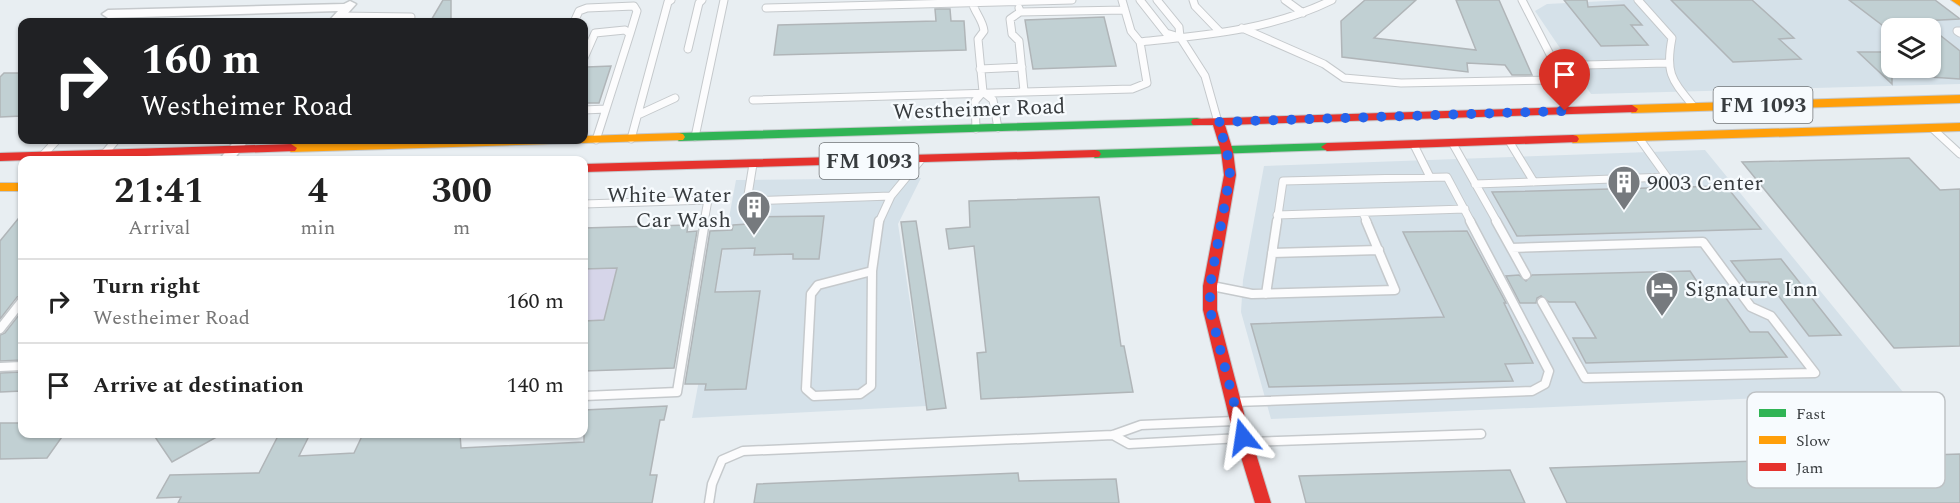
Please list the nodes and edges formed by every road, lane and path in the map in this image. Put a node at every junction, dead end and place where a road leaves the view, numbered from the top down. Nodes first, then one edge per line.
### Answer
1 (671, 0) edge
2 (702, 0) edge
3 (724, 0) edge
4 (1072, 0) edge
5 (1122, 0) edge
6 (1140, 0) edge
7 (1157, 0) edge
8 (1192, 0) edge
9 (1285, 0) edge
10 (1332, 0) edge
11 (1522, 0) edge
12 (1638, 0) edge
13 (1956, 0) edge
14 (1018, 1) edge
15 (972, 2) junction
16 (1960, 3) edge
17 (766, 8) dead end
18 (1125, 10) junction
19 (344, 11) edge
20 (1020, 12) junction
21 (1303, 13) junction
22 (108, 14) dead end
23 (411, 17) dead end
24 (363, 18) edge
25 (397, 18) edge
26 (576, 18) edge
27 (1242, 28) junction
28 (1220, 33) junction
29 (630, 34) junction
30 (1180, 37) junction
31 (1140, 42) junction
32 (588, 47) edge
33 (688, 49) dead end
34 (1667, 63) junction
35 (1585, 65) dead end
36 (1022, 67) junction
37 (980, 69) junction
38 (1023, 91) junction
39 (983, 92) junction
40 (675, 98) dead end
41 (1960, 99) edge
42 (753, 100) dead end
43 (1763, 105) junction
44 (1694, 107) junction
45 (588, 110) edge
46 (606, 110) junction
47 (1609, 110) junction
48 (638, 115) junction
49 (1218, 122) junction
50 (1960, 127) edge
51 (998, 128) junction
52 (1932, 128) junction
53 (976, 129) junction
54 (748, 136) junction
55 (1706, 136) junction
56 (695, 137) junction
57 (1639, 138) junction
58 (631, 139) junction
59 (588, 140) edge
60 (596, 140) junction
61 (1509, 141) junction
62 (53, 144) edge
63 (113, 144) edge
64 (379, 144) edge
65 (450, 144) edge
66 (549, 144) edge
67 (1453, 144) junction
68 (1414, 145) junction
69 (234, 150) edge
70 (1227, 151) junction
71 (104, 154) junction
72 (1960, 154) edge
73 (495, 155) dead end
74 (42, 156) joint
75 (435, 156) edge
76 (0, 157) edge
77 (18, 157) edge
78 (921, 160) junction
79 (18, 163) edge
80 (753, 164) junction
81 (0, 168) edge
82 (588, 168) edge
83 (612, 168) junction
84 (1430, 177) junction
85 (1534, 182) junction
86 (1475, 184) junction
87 (18, 186) edge
88 (0, 187) edge
89 (891, 196) junction
90 (588, 204) edge
91 (1465, 210) junction
92 (1363, 213) junction
93 (1278, 215) junction
94 (1511, 248) junction
95 (1379, 250) junction
96 (1272, 253) junction
97 (872, 271) junction
98 (1527, 275) dead end
99 (1210, 286) junction
100 (1266, 294) junction
101 (1542, 302) dead end
102 (18, 306) edge
103 (0, 329) edge
104 (18, 366) edge
105 (0, 367) edge
106 (588, 396) edge
107 (1234, 402) junction
108 (1238, 421) junction
109 (1481, 434) dead end
110 (1113, 435) junction
111 (1244, 440) junction
112 (709, 503) edge
113 (1263, 503) edge

1 - 48 lane
2 - 33 lane
3 - 56 lane
4 - 14 lane
5 - 18 lane
6 - 30 lane
7 - 30 lane
8 - 28 lane
9 - 21 lane
10 - 21 lane
11 - 27 lane
12 - 34 lane
13 - 16 main road
14 - 15 lane
14 - 20 lane
15 - 17 lane
15 - 37 lane
18 - 20 lane
18 - 31 lane
19 - 22 street
19 - 24 lane
20 - 36 lane
21 - 27 lane
23 - 25 lane
26 - 29 lane
27 - 28 lane
28 - 30 lane
29 - 32 lane
29 - 46 lane
30 - 31 lane
30 - 49 lane
31 - 38 lane
34 - 35 lane
34 - 44 lane
36 - 37 lane
36 - 38 lane
37 - 39 lane
38 - 39 lane
39 - 42 lane
39 - 51 lane
39 - 53 lane
40 - 48 lane
41 - 43 main road, Westheimer Road / FM 1093
43 - 44 main road, Westheimer Road / FM 1093
43 - 55 main road
44 - 47 main road, Westheimer Road / FM 1093
45 - 46 lane
46 - 60 lane
47 - 49 main road, Westheimer Road / FM 1093
47 - 61 main road
48 - 58 lane
49 - 51 main road, Westheimer Road / FM 1093
49 - 70 main road
50 - 52 main road, FM 1093
51 - 53 main road, Westheimer Road / FM 1093
52 - 55 main road, FM 1093
52 - 72 lane
53 - 54 main road, Westheimer Road / FM 1093
53 - 80 main road
54 - 56 main road, Westheimer Road / FM 1093
54 - 83 main road
55 - 57 main road, FM 1093
56 - 58 main road, Westheimer Road / FM 1093
57 - 61 main road, FM 1093
57 - 85 lane
58 - 60 main road, Westheimer Road / FM 1093
59 - 60 main road, Westheimer Road / FM 1093
61 - 67 main road, FM 1093
61 - 85 lane
62 - 74 lane
63 - 71 lane
64 - 69 main road, Westheimer Road / FM 1093
65 - 75 main road
66 - 73 main road
67 - 68 main road, FM 1093
67 - 86 lane
68 - 70 main road, FM 1093
68 - 84 lane
69 - 71 main road, Westheimer Road / FM 1093
70 - 78 main road, FM 1093
70 - 99 main road
71 - 74 main road, Westheimer Road / FM 1093
76 - 77 main road, Westheimer Road / FM 1093
78 - 80 main road, FM 1093
78 - 89 lane
79 - 81 main road
80 - 83 main road, FM 1093
80 - 89 lane
82 - 83 main road, FM 1093
84 - 91 lane
84 - 93 lane
85 - 86 lane
86 - 94 lane
87 - 88 main road
89 - 97 lane
90 - 106 lane
91 - 92 lane
91 - 107 lane
92 - 93 lane
92 - 95 lane
93 - 96 lane
94 - 98 lane
94 - 101 lane
95 - 96 lane
95 - 100 lane
96 - 100 lane
97 - 97 lane
99 - 100 lane
99 - 107 main road
102 - 103 lane
104 - 105 lane
107 - 108 main road
108 - 110 lane
108 - 111 main road
109 - 111 lane
110 - 111 lane
110 - 112 lane
111 - 113 main road

